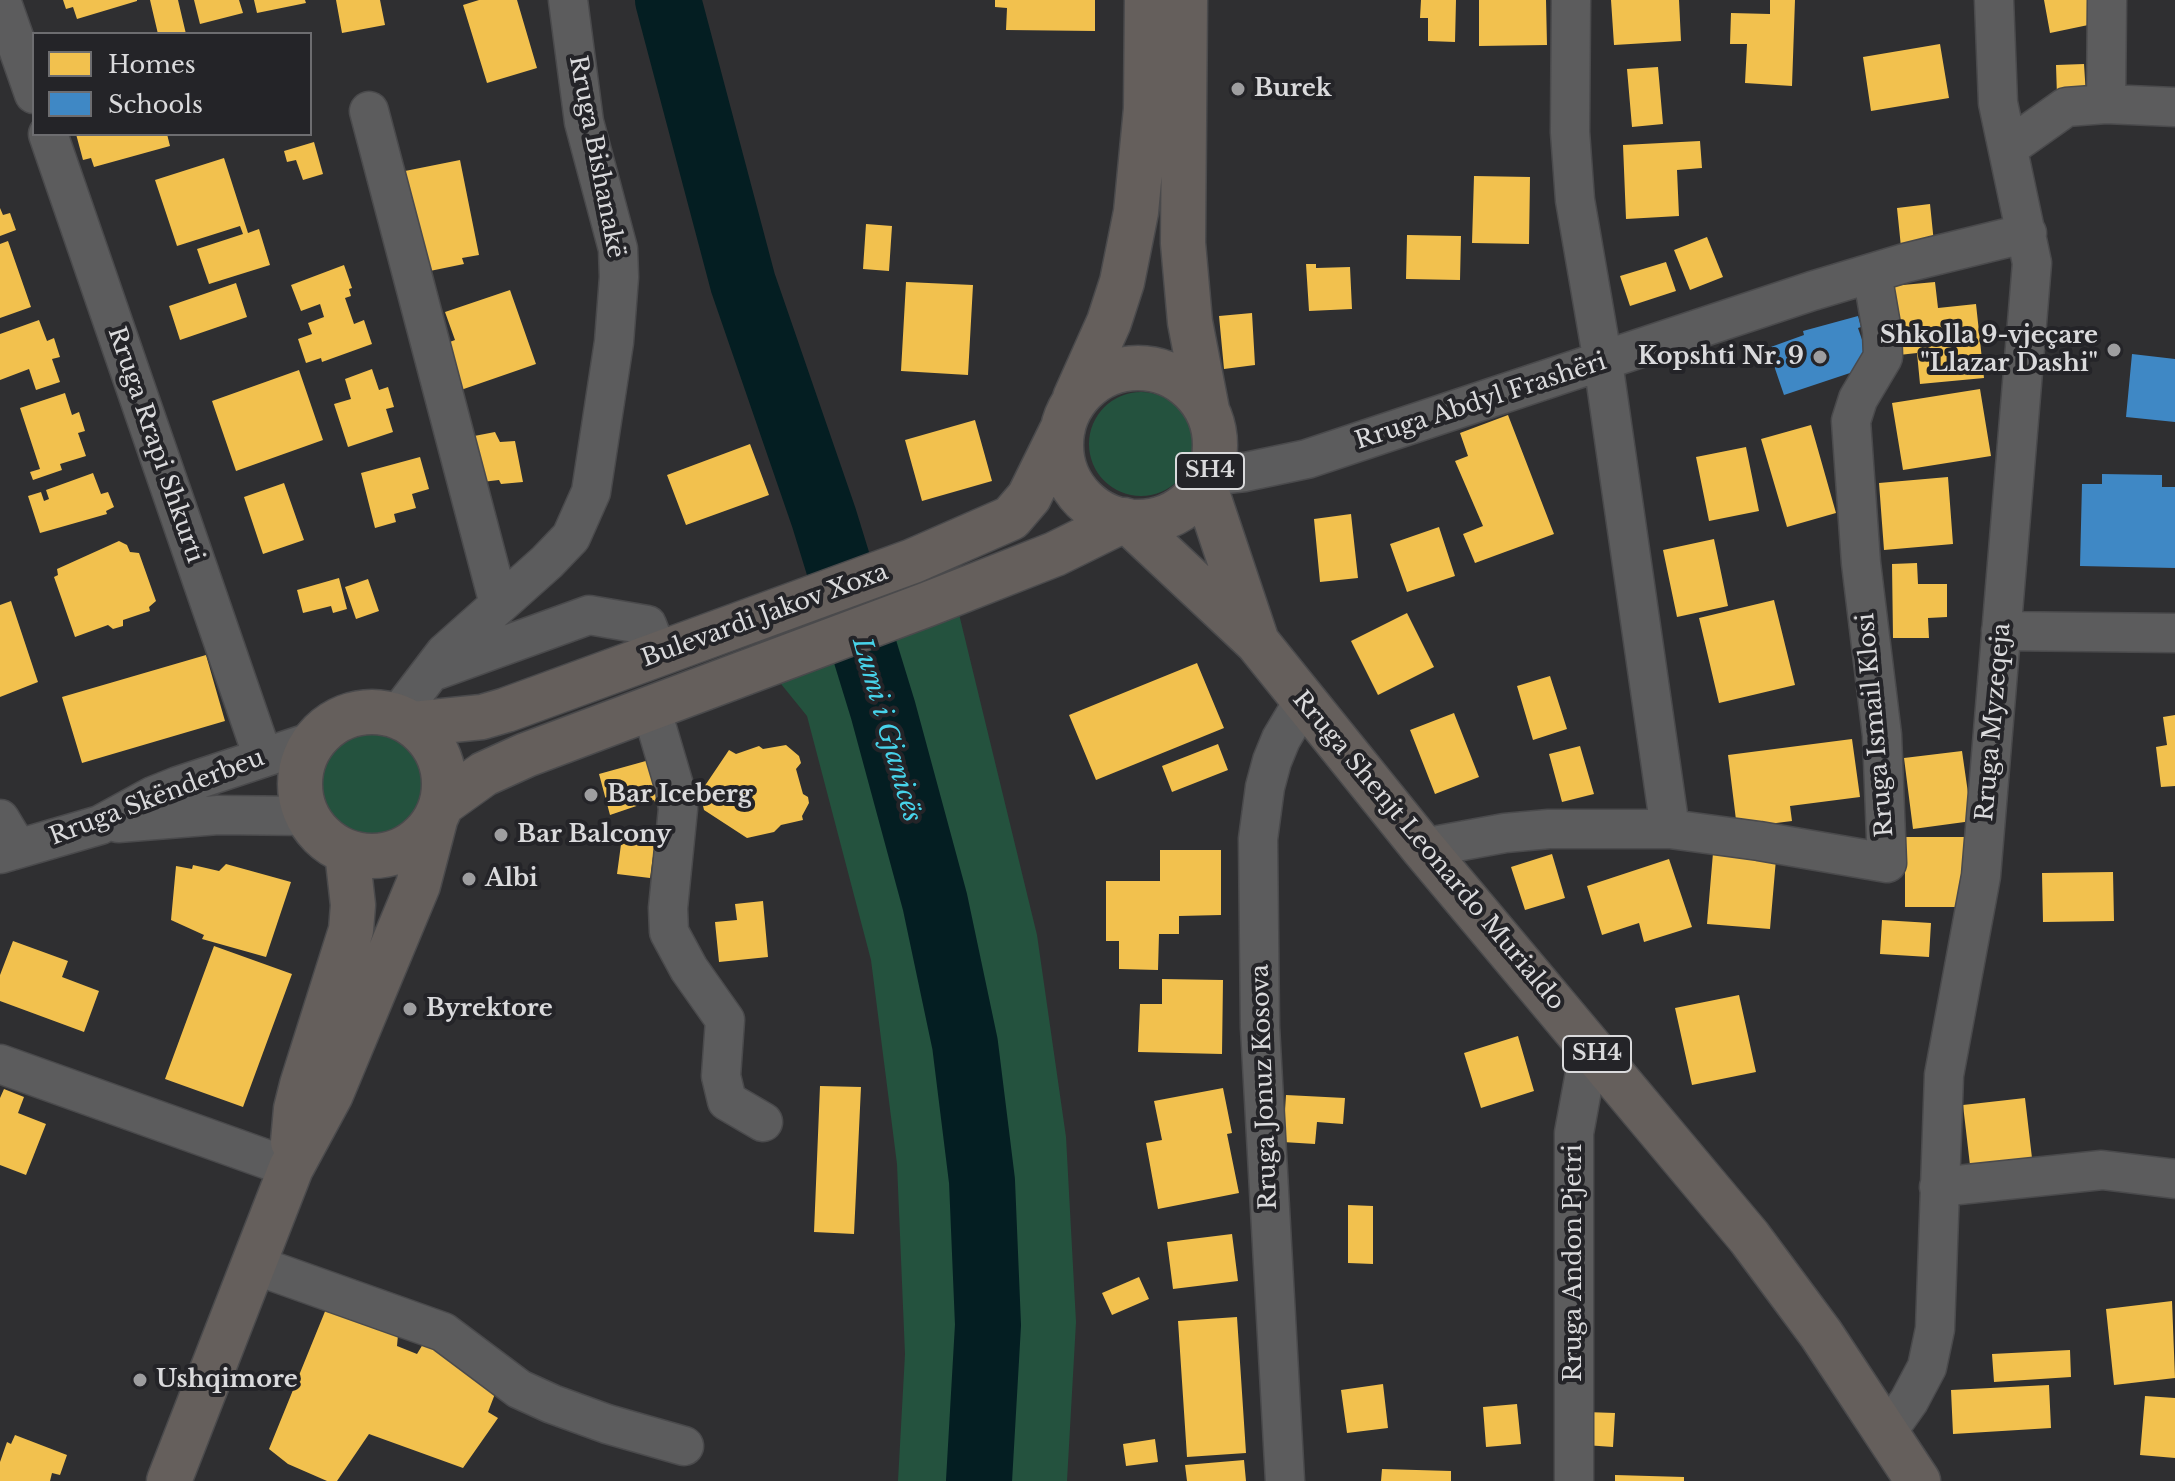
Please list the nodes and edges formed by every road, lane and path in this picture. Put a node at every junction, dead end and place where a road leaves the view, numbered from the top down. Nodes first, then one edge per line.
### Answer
1 (1, 0) edge
2 (568, 0) edge
3 (1147, 0) edge
4 (1185, 0) edge
5 (1571, 0) edge
6 (1994, 0) edge
7 (2107, 0) edge
8 (32, 88) edge
9 (2106, 104) junction
10 (2175, 107) edge
11 (369, 111) dead end
12 (49, 136) edge
13 (2008, 148) junction
14 (2027, 233) junction
15 (1872, 273) junction
16 (1603, 362) junction
17 (1207, 410) junction
18 (1067, 418) junction
19 (1206, 480) junction
20 (1126, 520) junction
21 (499, 604) junction
22 (2001, 631) junction
23 (2175, 633) edge
24 (1257, 642) junction
25 (659, 656) junction
26 (428, 673) junction
27 (1303, 702) junction
28 (651, 708) junction
29 (405, 720) junction
30 (314, 741) junction
31 (263, 757) junction
32 (439, 812) junction
33 (307, 816) junction
34 (100, 825) junction
35 (1670, 829) junction
36 (6, 841) edge
37 (1423, 848) junction
38 (347, 852) junction
39 (1590, 1046) junction
40 (0, 1064) edge
41 (763, 1122) dead end
42 (291, 1168) junction
43 (2175, 1179) edge
44 (1939, 1187) junction
45 (252, 1264) junction
46 (1887, 1432) junction
47 (684, 1446) dead end
48 (169, 1481) edge
49 (1285, 1481) edge
50 (1574, 1481) edge
51 (1918, 1481) edge

1 - 8 street
2 - 21 street, Rruga Bishanakë
3 - 18 main road, SH4
4 - 17 main road, SH4
5 - 16 street
6 - 13 street, Rruga Myzeqeja
7 - 9 street
9 - 10 street
9 - 13 street
11 - 21 street
12 - 31 street, Rruga Rrapi Shkurti
13 - 14 street, Rruga Myzeqeja
14 - 15 street, Rruga Abdyl Frashëri
14 - 22 street, Rruga Myzeqeja
15 - 16 street, Rruga Abdyl Frashëri
15 - 35 street, Rruga Ismail Klosi
16 - 19 street, Rruga Abdyl Frashëri
16 - 35 street
17 - 18 main road
17 - 19 main road, SH4
18 - 20 main road, SH4
18 - 25 main road, Bulevardi Jakov Xoxa
19 - 20 main road, SH4
19 - 24 main road, Rruga Shenjt Leonardo Murialdo / SH4
20 - 24 main road, Rruga Shenjt Leonardo Murialdo / SH4
20 - 28 main road, Bulevardi Jakov Xoxa
21 - 26 street, Rruga Bishanakë
22 - 23 street
22 - 44 street, Rruga Myzeqeja
24 - 27 main road, Rruga Shenjt Leonardo Murialdo / SH4
25 - 26 street
25 - 29 main road, Bulevardi Jakov Xoxa
26 - 29 street, Rruga Bishanakë
27 - 37 main road, Rruga Shenjt Leonardo Murialdo / SH4
27 - 49 street, Rruga Jonuz Kosova
28 - 32 main road, Bulevardi Jakov Xoxa
28 - 41 street, Bulevardi Jakov Xoxa
29 - 30 main road
29 - 32 main road
30 - 31 street, Rruga Skënderbeu
30 - 33 main road
31 - 34 street, Rruga Skënderbeu
32 - 38 main road
32 - 42 main road
33 - 34 street
33 - 38 main road
34 - 36 street, Rruga Skënderbeu
35 - 37 street, Rruga Ismail Klosi
37 - 39 main road, Rruga Shenjt Leonardo Murialdo / SH4
38 - 42 main road
39 - 46 main road, Rruga Shenjt Leonardo Murialdo / SH4
39 - 50 street, Rruga Andon Pjetri
40 - 42 street
42 - 45 main road
43 - 44 street
44 - 46 street, Rruga Myzeqeja
45 - 47 street
45 - 48 main road
46 - 51 main road, Rruga Shenjt Leonardo Murialdo / SH4

